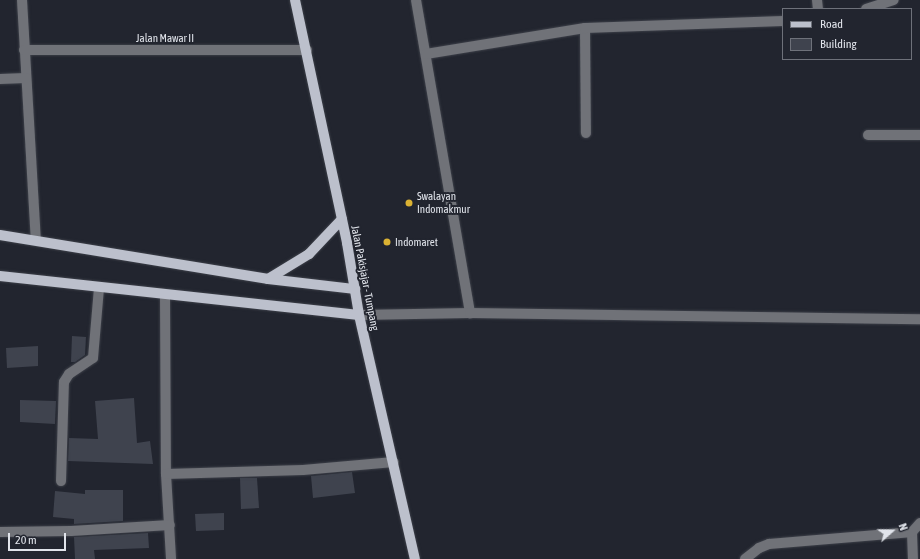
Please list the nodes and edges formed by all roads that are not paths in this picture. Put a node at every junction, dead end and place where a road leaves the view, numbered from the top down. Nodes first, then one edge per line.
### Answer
1 (22, 0) edge
2 (296, 0) edge
3 (416, 0) edge
4 (894, 0) edge
5 (869, 8) edge
6 (782, 21) edge
7 (585, 28) junction
8 (24, 50) junction
9 (307, 50) junction
10 (426, 54) junction
11 (26, 78) junction
12 (0, 79) edge
13 (586, 133) dead end
14 (868, 135) dead end
15 (920, 135) edge
16 (342, 218) junction
17 (0, 235) edge
18 (36, 240) junction
19 (0, 276) edge
20 (268, 279) junction
21 (99, 288) junction
22 (355, 288) junction
23 (165, 295) junction
24 (470, 313) junction
25 (359, 315) junction
26 (920, 320) edge
27 (394, 462) junction
28 (166, 474) junction
29 (61, 481) dead end
30 (920, 523) edge
31 (170, 525) junction
32 (0, 532) edge
33 (912, 532) junction
34 (171, 559) edge
35 (416, 559) edge
36 (745, 559) edge
37 (913, 559) edge

1 - 8 street
2 - 9 main road, Jalan Pakisjajar - Tumpang
3 - 10 street
4 - 5 street
6 - 7 street
7 - 10 street
7 - 13 street
8 - 9 street, Jalan Mawar II
8 - 11 street
9 - 16 main road, Jalan Pakisjajar - Tumpang
10 - 24 street
11 - 12 street
11 - 18 street
14 - 15 street
16 - 20 main road
16 - 22 main road, Jalan Pakisjajar - Tumpang
17 - 18 main road
18 - 20 main road
19 - 21 main road
20 - 22 main road
21 - 23 main road
21 - 29 street
22 - 25 main road, Jalan Pakisjajar - Tumpang
23 - 25 main road
23 - 28 street
24 - 25 street
24 - 26 street
25 - 27 main road, Jalan Pakisjajar - Tumpang
27 - 28 street
27 - 35 main road, Jalan Pakisjajar - Tumpang
28 - 31 street
30 - 33 street
31 - 32 street
31 - 34 street
33 - 36 street
33 - 37 street

